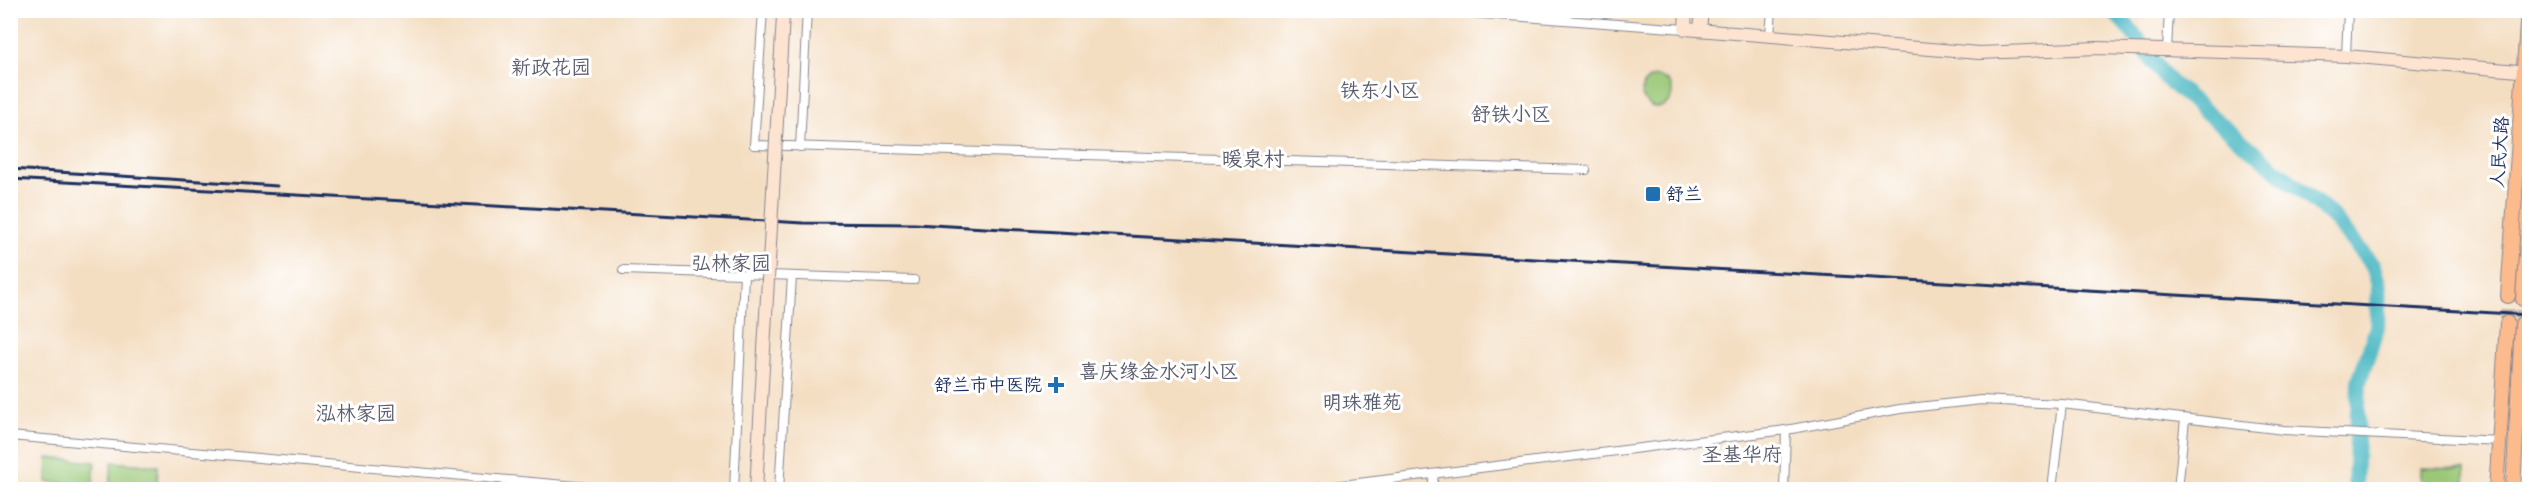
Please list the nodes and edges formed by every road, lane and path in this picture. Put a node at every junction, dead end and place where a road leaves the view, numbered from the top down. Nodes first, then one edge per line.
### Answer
1 (763, 10) edge
2 (807, 10) edge
3 (1430, 10) edge
4 (1686, 10) edge
5 (1702, 10) edge
6 (1772, 10) edge
7 (2169, 10) edge
8 (2348, 10) edge
9 (2528, 10) edge
10 (783, 13) edge
11 (1502, 13) edge
12 (1684, 29) junction
13 (1700, 30) junction
14 (1770, 35) junction
15 (2167, 50) junction
16 (2346, 56) junction
17 (2527, 72) edge
18 (800, 147) junction
19 (1586, 170) dead end
20 (2529, 193) edge
21 (624, 270) dead end
22 (744, 274) junction
23 (792, 276) junction
24 (914, 280) dead end
25 (2508, 296) tunnel mouth
26 (2523, 299) tunnel mouth
27 (2507, 323) tunnel mouth
28 (2522, 324) tunnel mouth
29 (2062, 404) junction
30 (2185, 418) junction
31 (1786, 430) junction
32 (10, 436) edge
33 (2499, 441) junction
34 (1434, 474) junction
35 (622, 489) edge
36 (734, 489) edge
37 (756, 489) edge
38 (779, 489) edge
39 (1302, 489) edge
40 (1432, 489) edge
41 (1784, 489) edge
42 (2052, 489) edge
43 (2178, 489) edge
44 (2496, 489) edge
45 (2513, 489) edge

1 - 18 street
2 - 18 street
3 - 11 street
4 - 12 street
5 - 13 street
6 - 14 street
7 - 15 street
8 - 16 street
9 - 17 main road, 人民大路
10 - 37 street, bridge
11 - 12 street
12 - 13 street
13 - 14 street
14 - 15 street
15 - 16 street
16 - 17 street
17 - 25 main road, 人民大路
18 - 19 street
20 - 26 main road, 人民大路
21 - 22 street
22 - 23 street
22 - 36 street
23 - 24 street
23 - 38 street
27 - 33 main road
28 - 45 main road
29 - 30 street
29 - 31 street
29 - 42 street
30 - 33 street
30 - 43 street
31 - 34 street
31 - 41 street
32 - 35 street
33 - 44 main road
34 - 39 street
34 - 40 street

